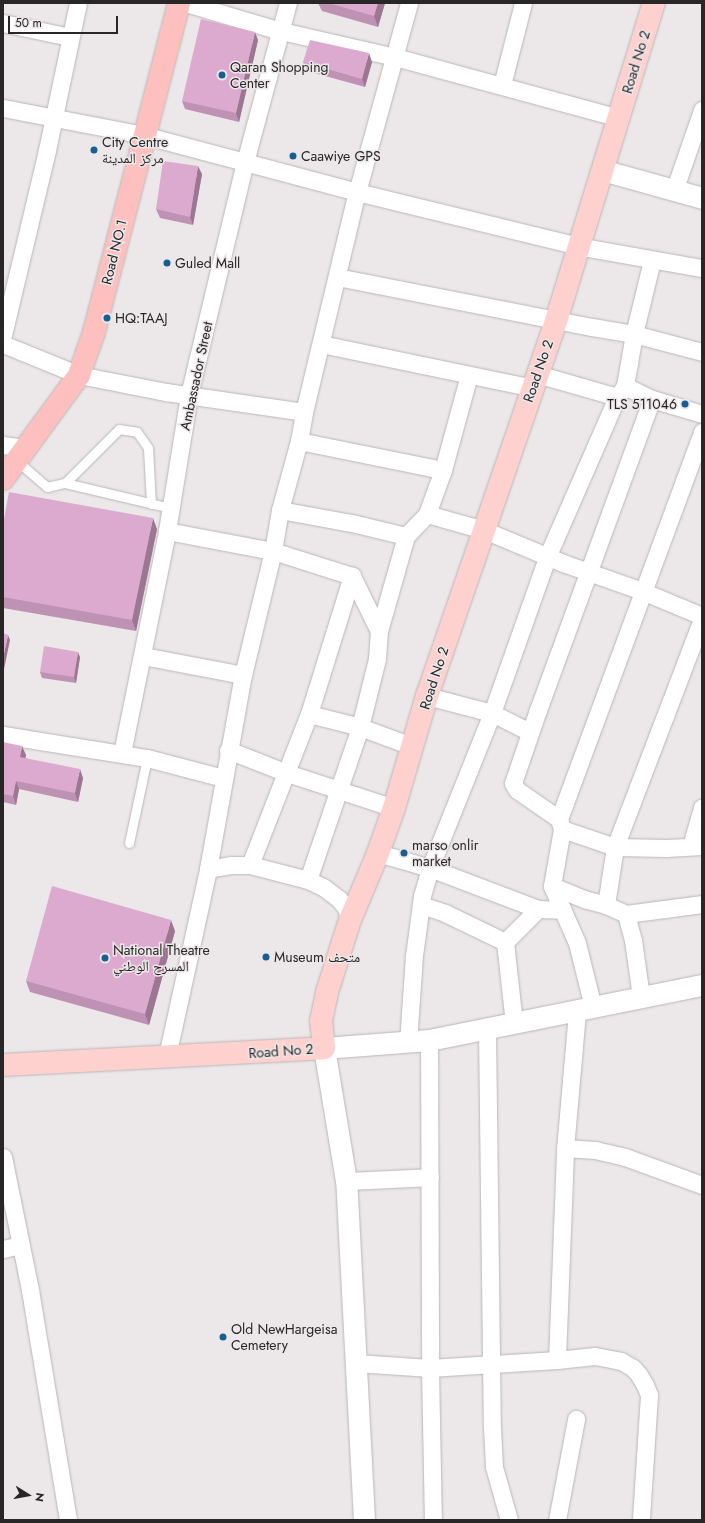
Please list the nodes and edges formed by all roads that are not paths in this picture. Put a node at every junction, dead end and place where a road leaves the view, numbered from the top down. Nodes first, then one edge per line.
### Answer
1 (78, 3) edge
2 (179, 3) edge
3 (186, 3) edge
4 (288, 3) edge
5 (409, 3) edge
6 (523, 3) edge
7 (654, 3) edge
8 (3, 23) edge
9 (281, 31) junction
10 (70, 37) junction
11 (395, 57) junction
12 (502, 85) junction
13 (3, 108) edge
14 (702, 110) edge
15 (54, 117) junction
16 (619, 118) junction
17 (143, 135) junction
18 (245, 162) junction
19 (602, 170) junction
20 (674, 191) junction
21 (357, 192) junction
22 (702, 198) edge
23 (578, 246) junction
24 (652, 260) junction
25 (702, 268) edge
26 (337, 277) junction
27 (556, 320) junction
28 (634, 334) junction
29 (3, 335) edge
30 (3, 344) edge
31 (321, 344) junction
32 (702, 352) edge
33 (79, 375) junction
34 (470, 375) junction
35 (535, 381) junction
36 (621, 392) junction
37 (189, 395) junction
38 (652, 399) junction
39 (304, 412) junction
40 (702, 414) edge
41 (702, 432) edge
42 (299, 441) junction
43 (14, 451) edge
44 (443, 470) junction
45 (3, 479) edge
46 (65, 483) junction
47 (151, 504) junction
48 (171, 508) junction
49 (280, 510) junction
50 (427, 514) junction
51 (484, 530) junction
52 (168, 531) junction
53 (406, 536) junction
54 (273, 551) junction
55 (548, 555) junction
56 (589, 572) junction
57 (352, 576) junction
58 (642, 591) junction
59 (702, 617) edge
60 (379, 631) junction
61 (143, 656) junction
62 (243, 675) junction
63 (427, 696) junction
64 (492, 713) junction
65 (309, 714) junction
66 (360, 727) junction
67 (530, 732) junction
68 (3, 735) edge
69 (412, 746) junction
70 (228, 750) junction
71 (122, 753) junction
72 (148, 758) junction
73 (287, 773) junction
74 (223, 778) junction
75 (339, 791) junction
76 (394, 808) junction
77 (702, 808) edge
78 (560, 824) junction
79 (129, 843) dead end
80 (697, 846) edge
81 (616, 847) junction
82 (378, 853) junction
83 (250, 865) junction
84 (430, 868) junction
85 (208, 869) junction
86 (308, 880) junction
87 (552, 886) junction
88 (702, 904) edge
89 (421, 905) junction
90 (606, 905) junction
91 (538, 909) junction
92 (563, 910) junction
93 (626, 914) junction
94 (350, 920) junction
95 (505, 942) junction
96 (702, 985) edge
97 (641, 997) junction
98 (585, 1009) junction
99 (514, 1024) junction
100 (487, 1030) junction
101 (429, 1040) junction
102 (408, 1043) junction
103 (324, 1048) junction
104 (167, 1056) junction
105 (3, 1066) edge
106 (566, 1148) junction
107 (3, 1157) edge
108 (430, 1176) junction
109 (346, 1181) junction
110 (702, 1184) edge
111 (21, 1244) junction
112 (3, 1249) edge
113 (557, 1360) junction
114 (356, 1363) junction
115 (492, 1364) junction
116 (430, 1368) junction
117 (576, 1419) dead end
118 (68, 1520) edge
119 (364, 1520) edge
120 (433, 1520) edge
121 (509, 1520) edge
122 (557, 1520) edge
123 (641, 1520) edge

1 - 10 street
2 - 17 highway, Road NO.1
3 - 9 street
4 - 9 street, Ambassador Street
5 - 11 street
6 - 12 street
7 - 16 main road, Road No 2
8 - 10 street
9 - 11 street
9 - 18 street, Ambassador Street
10 - 15 street
11 - 12 street
11 - 21 street
12 - 16 street
13 - 15 street
14 - 20 street
15 - 17 street
15 - 29 street
16 - 19 main road, Road No 2
17 - 18 street
17 - 33 highway, Road NO.1
18 - 21 street
18 - 37 street, Ambassador Street
19 - 20 street
19 - 23 main road, Road No 2
20 - 22 street
21 - 23 street
21 - 26 street
23 - 24 street
23 - 27 main road, Road No 2
24 - 25 street
24 - 28 street
26 - 27 street
26 - 31 street
27 - 28 street
27 - 35 main road, Road No 2
28 - 32 street
28 - 36 street
30 - 33 street
31 - 34 street
31 - 39 street
33 - 37 street
33 - 43 highway, Road NO.1
34 - 35 street
34 - 44 street
35 - 36 street
35 - 51 main road, Road No 2
36 - 38 street
36 - 55 street
37 - 39 street
37 - 48 street, Ambassador Street
38 - 40 street
38 - 56 street
39 - 42 street
41 - 58 street
42 - 44 street
42 - 49 street
43 - 45 highway, Road NO.1
43 - 46 lane
44 - 50 street
46 - 47 lane
46 - 47 lane
47 - 48 lane
48 - 52 street, Ambassador Street
49 - 53 street
49 - 54 street
50 - 51 street
50 - 53 street
51 - 55 street
51 - 63 main road, Road No 2
52 - 54 street
52 - 61 street, Ambassador Street
53 - 60 street
54 - 57 street
54 - 62 street
55 - 56 street
55 - 64 street
56 - 58 street
56 - 67 street
57 - 60 street
57 - 65 street
58 - 59 street
58 - 78 street
59 - 81 street
60 - 66 street
61 - 62 street
61 - 71 street, Ambassador Street
62 - 70 street
63 - 64 street
63 - 69 main road, Road No 2
64 - 67 street
64 - 84 street
65 - 66 street
65 - 73 street
66 - 69 street
66 - 75 street
67 - 78 street
68 - 71 street
69 - 76 main road, Road No 2
70 - 73 street
70 - 74 street
71 - 72 street
72 - 74 street
72 - 79 lane
73 - 75 street
73 - 83 street
74 - 85 street
75 - 76 street
75 - 86 street
76 - 82 main road, Road No 2
77 - 80 street
78 - 81 street
78 - 87 street
80 - 81 street
81 - 90 street
82 - 84 street
82 - 94 main road, Road No 2
83 - 85 street
83 - 86 street
84 - 89 street
84 - 91 street
85 - 104 street
86 - 94 street
87 - 90 street
87 - 92 street
88 - 93 street
89 - 95 street
89 - 102 street
90 - 93 street
91 - 92 street
91 - 95 street
92 - 98 street
93 - 97 street
94 - 103 main road, Road No 2
95 - 99 street
96 - 97 street
97 - 98 street
98 - 99 street
98 - 106 street
99 - 100 street
100 - 101 street
100 - 115 street
101 - 102 street
101 - 108 street
102 - 103 street
103 - 104 main road, Road No 2
103 - 109 street
104 - 105 main road, Road No 2
106 - 110 street
106 - 113 street
107 - 111 street
108 - 109 street
108 - 116 street
109 - 114 street
111 - 112 street
111 - 118 street
113 - 115 street
113 - 123 street
114 - 116 street
114 - 119 street
115 - 116 street
115 - 121 street
116 - 120 street
117 - 122 street

